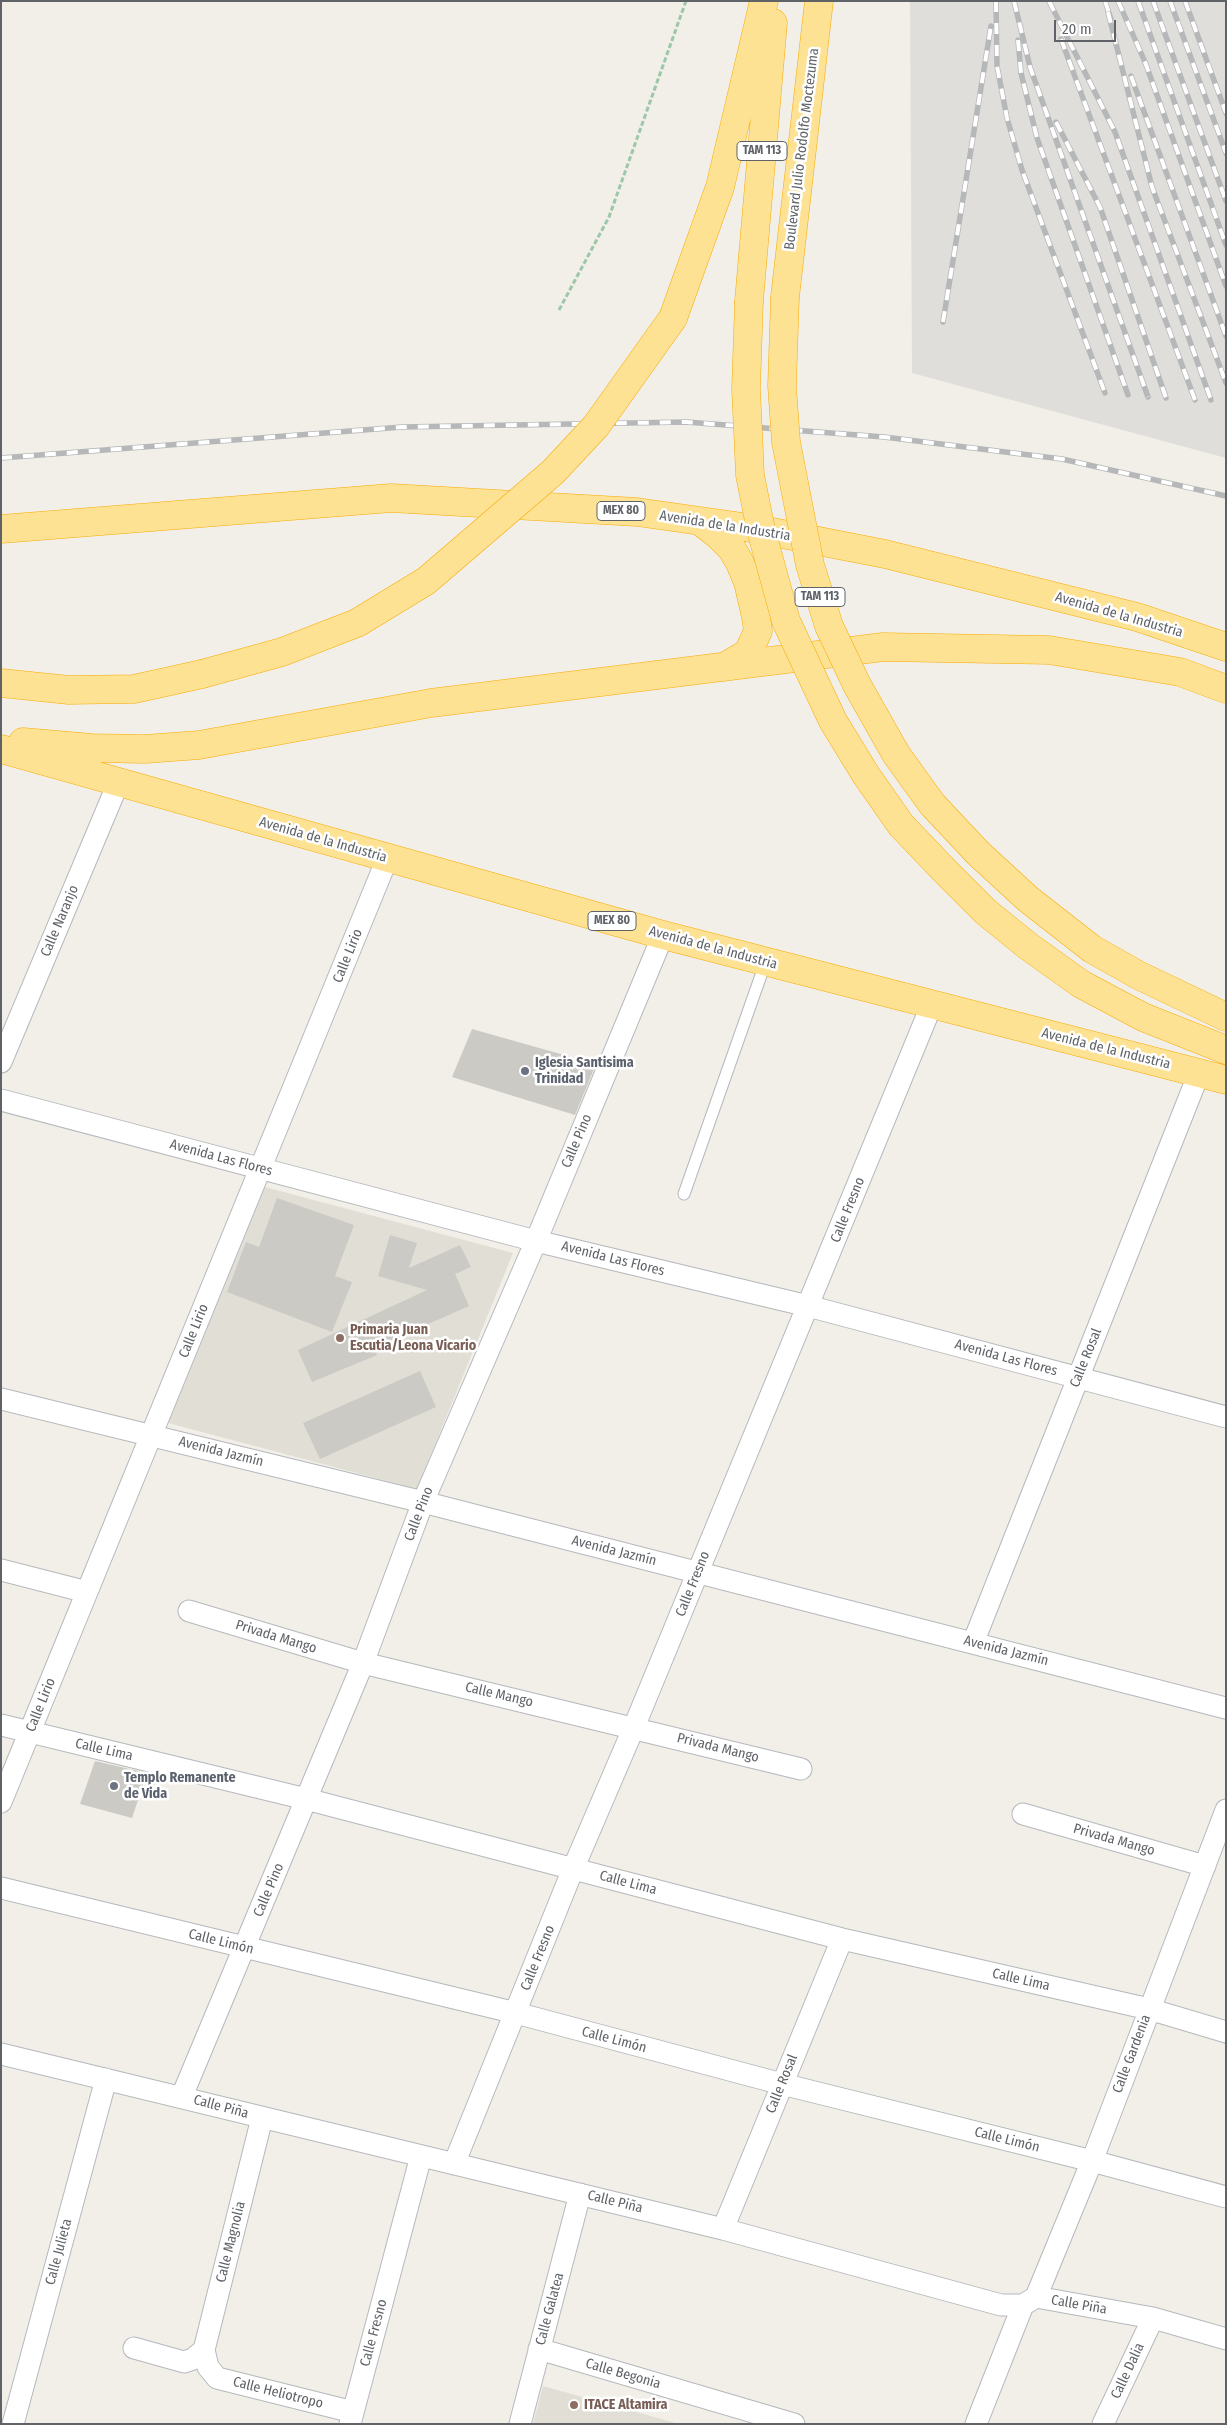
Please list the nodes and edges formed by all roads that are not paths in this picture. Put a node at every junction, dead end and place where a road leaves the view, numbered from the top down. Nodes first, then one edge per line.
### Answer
1 (764, 1) edge
2 (775, 1) edge
3 (818, 1) edge
4 (700, 521) junction
5 (1, 529) edge
6 (1226, 647) edge
7 (723, 668) junction
8 (1, 683) edge
9 (1226, 689) edge
10 (1, 740) edge
11 (1, 749) edge
12 (119, 781) junction
13 (387, 859) junction
14 (663, 935) junction
15 (766, 961) junction
16 (1138, 975) junction
17 (1226, 996) edge
18 (932, 1004) junction
19 (1226, 1017) edge
20 (1226, 1050) edge
21 (1, 1062) edge
22 (1199, 1073) junction
23 (1226, 1080) edge
24 (1, 1100) edge
25 (261, 1169) junction
26 (684, 1194) dead end
27 (536, 1241) junction
28 (808, 1306) junction
29 (1078, 1377) junction
30 (1, 1399) edge
31 (1226, 1417) edge
32 (152, 1434) junction
33 (422, 1502) junction
34 (1, 1570) edge
35 (698, 1573) junction
36 (87, 1592) junction
37 (189, 1611) dead end
38 (973, 1642) junction
39 (363, 1663) junction
40 (1226, 1708) edge
41 (1, 1725) edge
42 (634, 1727) junction
43 (30, 1732) junction
44 (801, 1769) dead end
45 (306, 1799) junction
46 (1, 1802) edge
47 (1226, 1810) edge
48 (1023, 1814) dead end
49 (1205, 1866) junction
50 (573, 1869) junction
51 (1, 1888) edge
52 (842, 1939) junction
53 (245, 1948) junction
54 (1149, 2009) junction
55 (516, 2013) junction
56 (1226, 2032) edge
57 (1, 2054) edge
58 (106, 2079) junction
59 (782, 2084) junction
60 (182, 2096) junction
61 (262, 2118) junction
62 (421, 2156) junction
63 (1092, 2161) junction
64 (454, 2164) junction
65 (580, 2194) junction
66 (1226, 2197) edge
67 (723, 2229) junction
68 (1030, 2301) junction
69 (1153, 2318) junction
70 (1226, 2338) edge
71 (134, 2348) dead end
72 (539, 2349) junction
73 (206, 2358) junction
74 (352, 2418) edge
75 (13, 2424) edge
76 (520, 2424) edge
77 (794, 2424) edge
78 (976, 2424) edge
79 (1103, 2424) edge

1 - 8 highway, bridge
2 - 20 highway, TAM 113, bridge
3 - 16 highway, Boulevard Julio Rodolfo Moctezuma / TAM 113, bridge
4 - 5 highway, Avenida de la Industria / MEX 80
4 - 6 highway, Avenida de la Industria / MEX 80
4 - 7 highway
7 - 9 highway
7 - 10 highway
11 - 12 highway, Avenida de la Industria / MEX 80
12 - 13 highway, Avenida de la Industria / MEX 80
12 - 21 street, Calle Naranjo
13 - 14 highway, Avenida de la Industria / MEX 80
13 - 25 street, Calle Lirio
14 - 15 highway, Avenida de la Industria / MEX 80
14 - 27 street, Calle Pino
15 - 18 highway, Avenida de la Industria / MEX 80
15 - 26 lane
16 - 17 highway
16 - 19 highway
18 - 22 highway, Avenida de la Industria / MEX 80
18 - 28 street, Calle Fresno
22 - 23 highway, Avenida de la Industria / MEX 80
22 - 29 street, Calle Rosal
24 - 25 street, Avenida Las Flores
25 - 27 street, Avenida Las Flores
25 - 32 street, Calle Lirio
27 - 28 street, Avenida Las Flores
27 - 33 street, Calle Pino
28 - 29 street, Avenida Las Flores
28 - 35 street, Calle Fresno
29 - 31 street, Avenida Las Flores
29 - 38 street, Calle Rosal
30 - 32 street, Avenida Jazmín
32 - 33 street, Avenida Jazmín
32 - 36 street, Calle Lirio
33 - 35 street, Avenida Jazmín
33 - 39 street, Calle Pino
34 - 36 street
35 - 38 street, Avenida Jazmín
35 - 42 street, Calle Fresno
36 - 43 street, Calle Lirio
37 - 39 street, Privada Mango
38 - 40 street, Avenida Jazmín
39 - 42 street, Calle Mango
39 - 45 street, Calle Pino
41 - 43 street, Calle Lima
42 - 44 street, Privada Mango
42 - 50 street, Calle Fresno
43 - 45 street, Calle Lima
43 - 46 street, Calle Lirio
45 - 50 street, Calle Lima
45 - 53 street, Calle Pino
47 - 49 street, Calle Gardenia
48 - 49 street, Privada Mango
49 - 54 street, Calle Gardenia
50 - 52 street, Calle Lima
50 - 55 street, Calle Fresno
51 - 53 street, Calle Limón
52 - 54 street, Calle Lima
52 - 59 street, Calle Rosal
53 - 55 street, Calle Limón
53 - 60 street, Calle Pino
54 - 56 street, Calle Lima
54 - 63 street, Calle Gardenia
55 - 59 street, Calle Limón
55 - 64 street, Calle Fresno
57 - 58 street, Calle Piña
58 - 60 street, Calle Piña
58 - 75 street, Calle Julieta
59 - 63 street, Calle Limón
59 - 67 street, Calle Rosal
60 - 61 street, Calle Piña
61 - 62 street, Calle Piña
61 - 73 street, Calle Magnolia
62 - 64 street, Calle Piña
62 - 74 street, Calle Fresno
63 - 66 street, Calle Limón
63 - 68 street, Calle Gardenia
64 - 65 street, Calle Piña
65 - 67 street, Calle Piña
65 - 72 street, Calle Galatea
67 - 68 street, Calle Piña
68 - 69 street, Calle Piña
68 - 78 street, Calle Gardenia
69 - 70 street, Calle Piña
69 - 79 street, Calle Dalia
71 - 73 street
72 - 76 street, Calle Galatea
72 - 77 street, Calle Begonia
73 - 74 street, Calle Heliotropo

